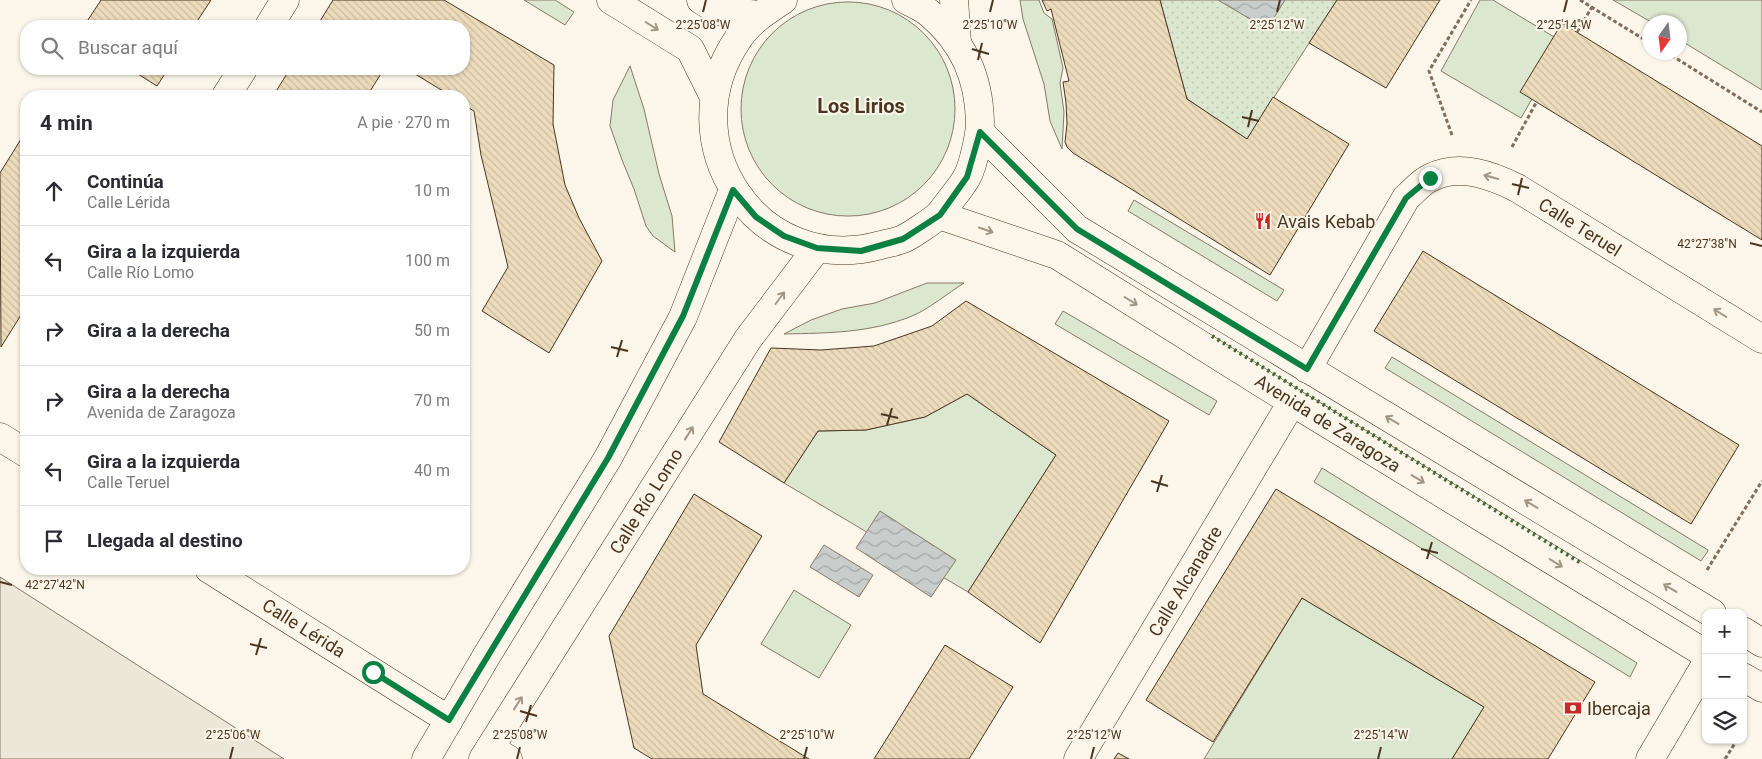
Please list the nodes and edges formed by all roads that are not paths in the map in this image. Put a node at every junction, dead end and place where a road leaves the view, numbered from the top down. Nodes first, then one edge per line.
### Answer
1 (285, 0) edge
2 (611, 0) edge
3 (701, 0) edge
4 (783, 0) edge
5 (906, 0) edge
6 (954, 0) edge
7 (760, 15) junction
8 (273, 20) edge
9 (957, 42) junction
10 (239, 75) edge
11 (230, 90) edge
12 (714, 97) junction
13 (980, 132) junction
14 (733, 190) junction
15 (940, 215) junction
16 (817, 248) junction
17 (1762, 339) edge
18 (1307, 369) junction
19 (1292, 402) junction
20 (219, 575) edge
21 (1705, 609) edge
22 (1747, 634) edge
23 (1762, 643) edge
24 (1702, 652) edge
25 (1702, 671) edge
26 (1747, 679) edge
27 (1762, 688) edge
28 (449, 720) junction
29 (494, 755) edge
30 (426, 759) edge
31 (1078, 759) edge
32 (1650, 759) edge

1 - 8 main road
2 -> 12 main road
3 - 7 main road
4 - 7 main road
5 - 9 main road
6 - 9 main road
7 - 12 main road
9 - 13 main road
10 - 11 main road
12 - 14 main road
13 - 15 main road
13 - 18 main road, Avenida de Zaragoza
14 - 16 main road
14 - 28 main road
15 - 16 main road
15 -> 19 main road, Avenida de Zaragoza
29 -> 16 main road, Calle Río Lomo
17 -> 18 main road, Calle Teruel
21 -> 18 main road, Avenida de Zaragoza
19 -> 24 main road, Avenida de Zaragoza
19 - 31 main road, Calle Alcanadre
20 - 28 main road, Calle Lérida
22 - 23 main road
25 - 32 main road
26 - 27 main road
28 - 30 main road

